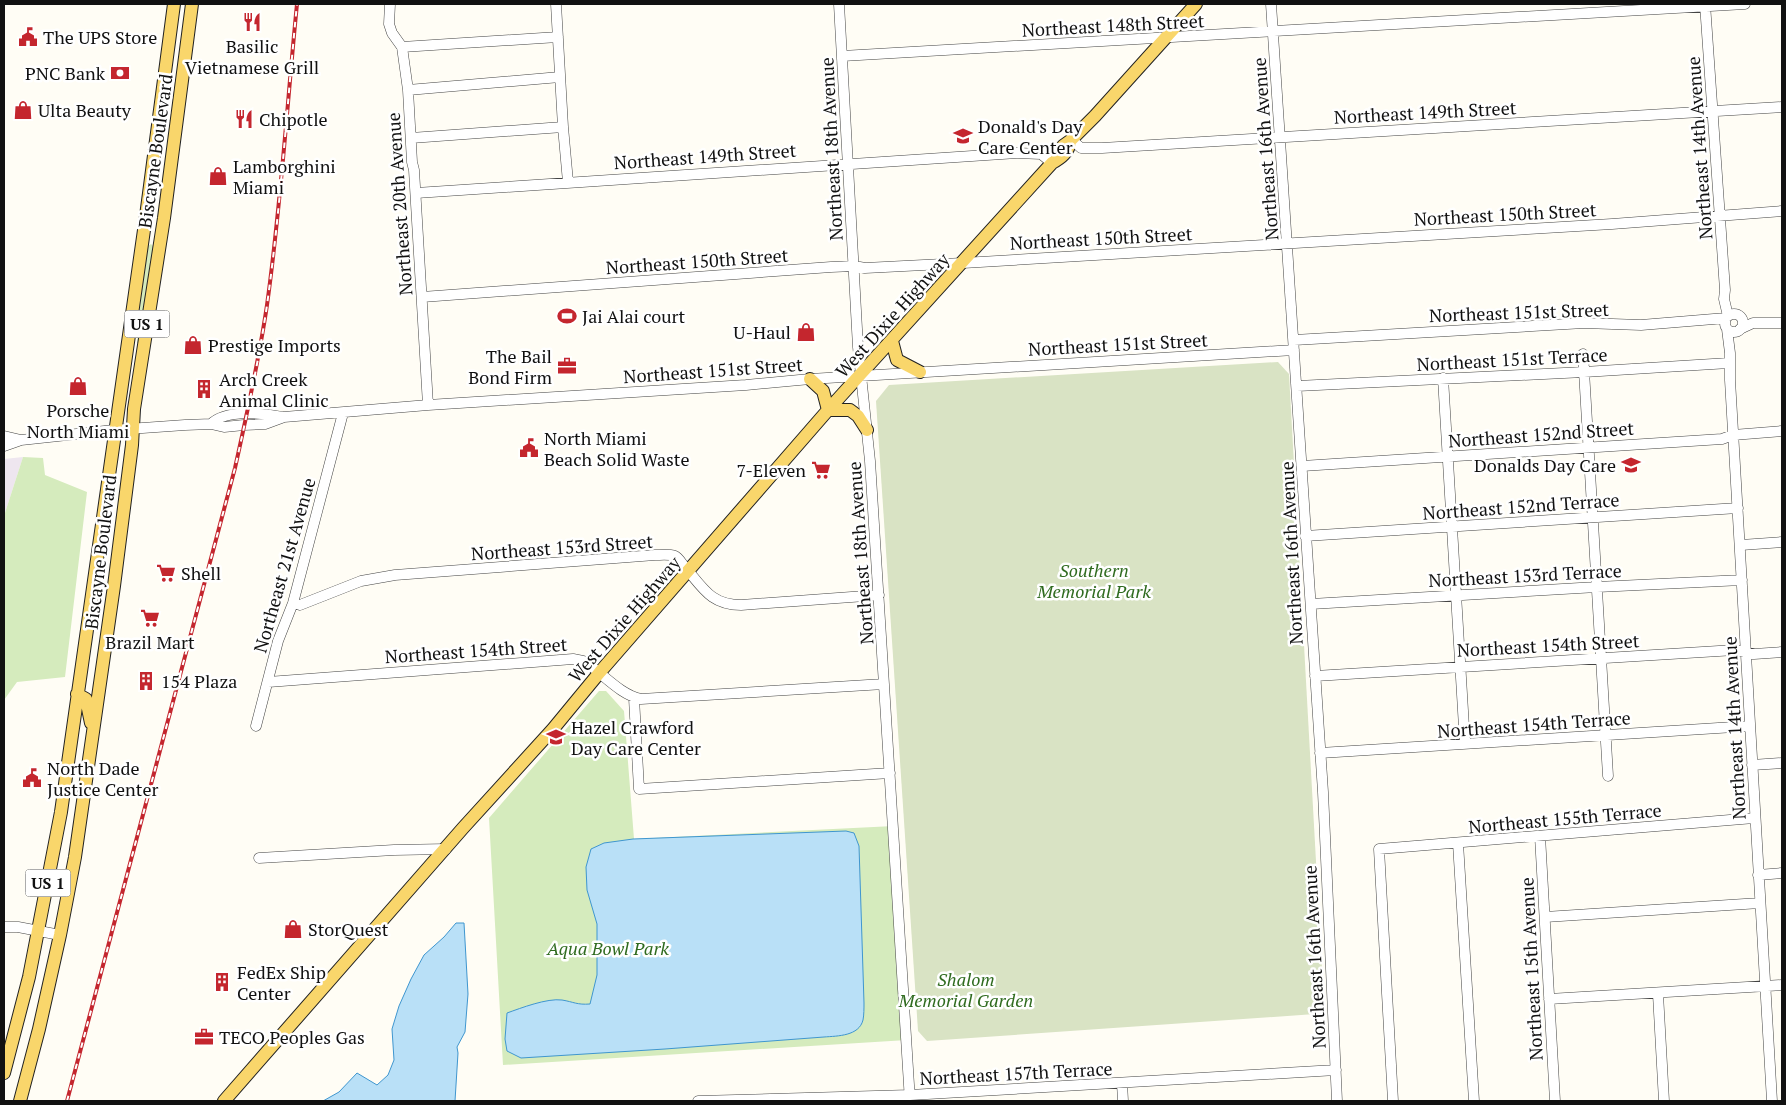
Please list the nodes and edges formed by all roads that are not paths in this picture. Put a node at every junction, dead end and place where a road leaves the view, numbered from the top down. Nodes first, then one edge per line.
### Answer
1 (390, 4) edge
2 (556, 4) edge
3 (839, 4) edge
4 (1196, 4) edge
5 (1271, 4) edge
6 (1745, 4) edge
7 (1705, 5) edge
8 (173, 7) edge
9 (189, 7) edge
10 (1274, 32) junction
11 (558, 37) junction
12 (1164, 39) junction
13 (402, 47) junction
14 (185, 54) junction
15 (842, 56) junction
16 (560, 77) junction
17 (408, 90) junction
18 (1782, 107) edge
19 (1713, 112) junction
20 (563, 127) junction
21 (1281, 137) junction
22 (411, 138) junction
23 (1071, 141) junction
24 (848, 163) junction
25 (1053, 163) junction
26 (568, 182) junction
27 (416, 193) junction
28 (1782, 211) edge
29 (1719, 215) junction
30 (146, 216) junction
31 (164, 218) junction
32 (1287, 243) junction
33 (962, 262) junction
34 (854, 266) junction
35 (422, 297) junction
36 (1731, 320) junction
37 (1752, 323) junction
38 (1782, 323) edge
39 (1740, 330) junction
40 (892, 341) junction
41 (1294, 345) junction
42 (1583, 354) dead end
43 (1730, 358) junction
44 (920, 372) junction
45 (1584, 372) junction
46 (860, 376) junction
47 (1443, 378) junction
48 (810, 379) junction
49 (1297, 386) junction
50 (428, 405) junction
51 (828, 410) junction
52 (343, 413) junction
53 (114, 430) junction
54 (132, 430) junction
55 (867, 430) junction
56 (1782, 431) edge
57 (1733, 435) junction
58 (4, 436) edge
59 (21, 440) junction
60 (4, 446) edge
61 (1588, 446) junction
62 (1448, 457) junction
63 (1302, 466) junction
64 (1738, 508) junction
65 (1593, 517) junction
66 (1452, 526) junction
67 (1305, 536) junction
68 (1782, 542) edge
69 (1740, 545) junction
70 (689, 571) junction
71 (1742, 580) junction
72 (1597, 587) junction
73 (878, 595) junction
74 (1456, 596) junction
75 (293, 603) junction
76 (1311, 604) junction
77 (1746, 652) junction
78 (1782, 652) edge
79 (1601, 658) junction
80 (1460, 666) junction
81 (600, 672) junction
82 (1314, 676) junction
83 (268, 682) junction
84 (884, 684) junction
85 (77, 694) junction
86 (634, 698) junction
87 (256, 726) dead end
88 (1750, 726) junction
89 (94, 735) junction
90 (1606, 736) junction
91 (1465, 744) junction
92 (1320, 753) junction
93 (1782, 762) edge
94 (1752, 764) junction
95 (890, 773) junction
96 (1608, 776) dead end
97 (1754, 818) junction
98 (1540, 836) junction
99 (1458, 843) junction
100 (446, 849) junction
101 (259, 858) dead end
102 (1782, 873) edge
103 (1758, 875) junction
104 (1760, 903) junction
105 (1545, 917) junction
106 (4, 927) edge
107 (38, 931) junction
108 (60, 935) junction
109 (1782, 985) edge
110 (1765, 986) junction
111 (1658, 994) junction
112 (1549, 999) junction
113 (1336, 1070) junction
114 (4, 1071) edge
115 (27, 1074) junction
116 (1122, 1083) junction
117 (1775, 1097) edge
118 (910, 1098) edge
119 (822, 1099) edge
120 (20, 1101) edge
121 (224, 1101) edge
122 (698, 1101) edge
123 (1123, 1101) edge
124 (1337, 1101) edge
125 (1393, 1101) edge
126 (1474, 1101) edge
127 (1555, 1101) edge
128 (1664, 1101) edge

1 - 13 street, Northeast 20th Avenue
2 - 11 street
3 - 15 street, Northeast 18th Avenue
4 - 12 main road, West Dixie Highway
5 - 10 street, Northeast 16th Avenue
6 - 7 street, Northeast 148th Street
7 - 10 street, Northeast 148th Street
7 - 19 street, Northeast 14th Avenue
8 - 14 main road
8 - 30 main road, Biscayne Boulevard / US 1
9 - 14 main road, Biscayne Boulevard / US 1
10 - 12 street, Northeast 148th Street
10 - 21 street, Northeast 16th Avenue
11 - 13 street
11 - 16 street
12 - 15 street, Northeast 148th Street
12 - 23 main road, West Dixie Highway
13 - 17 street, Northeast 20th Avenue
14 - 31 main road, Biscayne Boulevard / US 1
15 - 24 street, Northeast 18th Avenue
16 - 17 street
16 - 20 street
17 - 22 street, Northeast 20th Avenue
18 - 19 street, Northeast 149th Street
19 - 21 street, Northeast 149th Street
19 - 29 street, Northeast 14th Avenue
20 - 22 street
20 - 26 street
21 - 23 street, Northeast 149th Street
21 - 32 street, Northeast 16th Avenue
22 - 27 street, Northeast 20th Avenue
23 - 25 main road, West Dixie Highway
24 - 25 street, Northeast 149th Street
24 - 26 street, Northeast 149th Street
24 - 34 street, Northeast 18th Avenue
25 - 33 main road, West Dixie Highway
26 - 27 street, Northeast 149th Street
27 - 35 street, Northeast 20th Avenue
28 - 29 street, Northeast 150th Street
29 - 32 street, Northeast 150th Street
29 - 36 street, Northeast 14th Avenue
30 - 31 main road
30 - 53 main road, Biscayne Boulevard / US 1
31 - 54 main road, Biscayne Boulevard / US 1
32 - 33 street, Northeast 150th Street
32 - 41 street, Northeast 16th Avenue
33 - 34 street, Northeast 150th Street
33 - 40 main road, West Dixie Highway
34 - 35 street, Northeast 150th Street
34 - 46 street, Northeast 18th Avenue
35 - 50 street, Northeast 20th Avenue
36 - 37 street, Northeast 151st Street
36 - 39 street, Northeast 14th Avenue
36 - 41 street, Northeast 151st Street
36 - 43 street, Northeast 14th Avenue
37 - 38 street, Northeast 151st Street
37 - 39 street, Northeast 151st Street
39 - 43 street, Northeast 14th Avenue
40 - 44 main road
40 - 46 main road, West Dixie Highway
41 - 44 street, Northeast 151st Street
41 - 49 street, Northeast 16th Avenue
42 - 45 street
43 - 45 street, Northeast 151st Terrace
43 - 57 street, Northeast 14th Avenue
44 - 46 street, Northeast 151st Street
45 - 47 street, Northeast 151st Terrace
45 - 61 street
46 - 48 street, Northeast 151st Street
46 - 51 main road, West Dixie Highway
46 - 55 street, Northeast 18th Avenue
47 - 49 street, Northeast 151st Terrace
47 - 62 street
48 - 50 street, Northeast 151st Street
48 - 51 main road
49 - 63 street, Northeast 16th Avenue
50 - 52 street, Northeast 151st Street
51 - 55 main road
51 - 70 main road, West Dixie Highway
52 - 54 street, Northeast 151st Street
52 - 75 street, Northeast 21st Avenue
53 - 54 street, Northeast 151st Street
53 - 59 street, Northeast 151st Street
53 - 85 main road, Biscayne Boulevard / US 1
54 - 89 main road, Biscayne Boulevard / US 1
55 - 73 street, Northeast 18th Avenue
56 - 57 street, Northeast 152nd Street
57 - 61 street, Northeast 152nd Street
57 - 64 street, Northeast 14th Avenue
58 - 59 street, Northeast 151st Street
59 - 60 street, Northeast 151st Street
61 - 62 street, Northeast 152nd Street
61 - 65 street
62 - 63 street, Northeast 152nd Street
62 - 66 street
63 - 67 street, Northeast 16th Avenue
64 - 65 street, Northeast 152nd Terrace
64 - 69 street, Northeast 14th Avenue
65 - 66 street, Northeast 152nd Terrace
65 - 72 street
66 - 67 street, Northeast 152nd Terrace
66 - 74 street
67 - 76 street, Northeast 16th Avenue
68 - 69 street
69 - 71 street, Northeast 14th Avenue
70 - 73 street, Northeast 153rd Street
70 - 75 street, Northeast 153rd Street
70 - 81 main road, West Dixie Highway
71 - 72 street, Northeast 153rd Terrace
71 - 77 street, Northeast 14th Avenue
72 - 74 street, Northeast 153rd Terrace
72 - 79 street
73 - 84 street, Northeast 18th Avenue
74 - 76 street, Northeast 153rd Terrace
74 - 80 street
75 - 83 street, Northeast 21st Avenue
76 - 82 street, Northeast 16th Avenue
77 - 78 street, Northeast 154th Street
77 - 79 street, Northeast 154th Street
77 - 88 street, Northeast 14th Avenue
79 - 80 street, Northeast 154th Street
79 - 90 street
80 - 82 street, Northeast 154th Street
80 - 91 street
81 - 83 street, Northeast 154th Street
81 - 86 street, Northeast 154th Street
81 - 100 main road, West Dixie Highway
82 - 92 street, Northeast 16th Avenue
83 - 87 street, Northeast 21st Avenue
84 - 86 street
84 - 95 street, Northeast 18th Avenue
85 - 89 main road
85 - 107 main road, Biscayne Boulevard / US 1
86 - 95 street
88 - 90 street, Northeast 154th Terrace
88 - 94 street, Northeast 14th Avenue
89 - 108 main road, Biscayne Boulevard / US 1
90 - 91 street, Northeast 154th Terrace
90 - 96 street
91 - 92 street, Northeast 154th Terrace
92 - 113 street, Northeast 16th Avenue
93 - 94 street
94 - 97 street, Northeast 14th Avenue
95 - 118 street, Northeast 18th Avenue
97 - 98 street, Northeast 155th Terrace
97 - 103 street, Northeast 14th Avenue
98 - 99 street, Northeast 155th Terrace
98 - 105 street, Northeast 15th Avenue
99 - 125 street, Northeast 155th Terrace
99 - 126 street
100 - 101 street
100 - 121 main road, West Dixie Highway
102 - 103 street
103 - 104 street, Northeast 14th Avenue
104 - 105 street
104 - 110 street, Northeast 14th Avenue
105 - 112 street, Northeast 15th Avenue
106 - 107 street
107 - 108 street
107 - 114 main road, Biscayne Boulevard / US 1
108 - 115 main road, Biscayne Boulevard / US 1
109 - 110 street
110 - 111 street
110 - 117 street, Northeast 14th Avenue
111 - 112 street
111 - 128 street
112 - 127 street, Northeast 15th Avenue
113 - 116 street, Northeast 157th Terrace
113 - 124 street, Northeast 16th Avenue
114 - 115 main road
115 - 120 main road, Biscayne Boulevard / US 1
116 - 118 street, Northeast 157th Terrace
116 - 123 street
118 - 119 street, Northeast 157th Terrace
119 - 122 street, Northeast 157th Terrace

